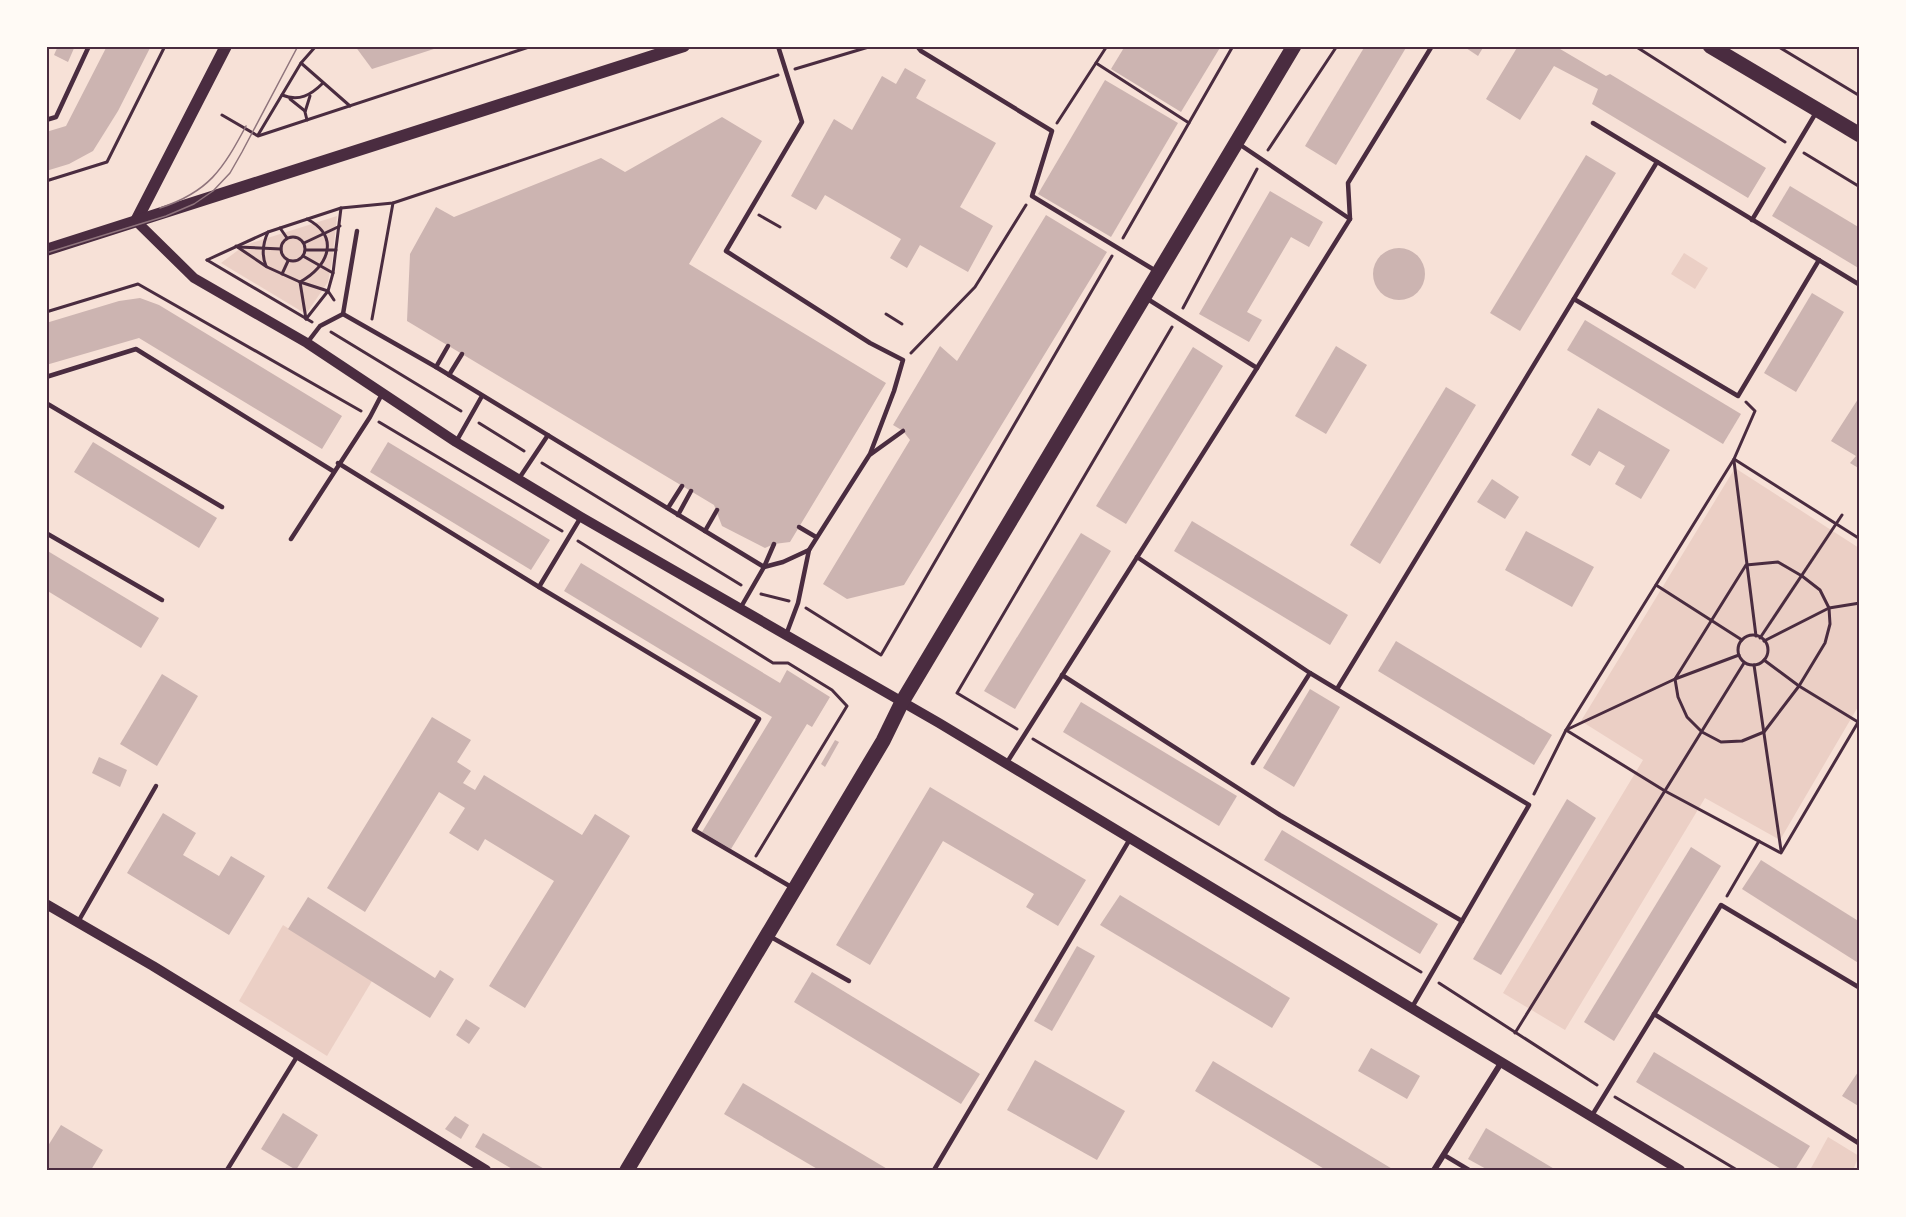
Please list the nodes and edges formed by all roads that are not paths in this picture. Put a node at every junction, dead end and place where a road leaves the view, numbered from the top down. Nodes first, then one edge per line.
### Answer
1 (89, 46) edge
2 (226, 46) edge
3 (684, 46) edge
4 (778, 46) edge
5 (917, 46) edge
6 (1288, 46) edge
7 (1294, 46) edge
8 (1432, 46) edge
9 (1710, 46) edge
10 (1284, 62) junction
11 (1818, 110) junction
12 (46, 120) edge
13 (1593, 123) dead end
14 (1860, 135) edge
15 (1236, 142) junction
16 (1657, 162) junction
17 (1350, 219) junction
18 (1752, 220) junction
19 (136, 221) junction
20 (357, 231) dead end
21 (46, 250) edge
22 (1819, 260) junction
23 (1158, 273) junction
24 (1860, 285) edge
25 (1144, 297) junction
26 (1574, 299) junction
27 (343, 314) junction
28 (307, 344) junction
29 (448, 346) dead end
30 (462, 354) dead end
31 (436, 367) junction
32 (1257, 368) junction
33 (449, 375) junction
34 (46, 377) edge
35 (382, 394) junction
36 (482, 396) junction
37 (46, 403) edge
38 (903, 431) dead end
39 (548, 435) junction
40 (456, 442) junction
41 (870, 454) junction
42 (338, 463) junction
43 (333, 471) junction
44 (518, 480) junction
45 (682, 486) dead end
46 (691, 491) dead end
47 (222, 507) dead end
48 (668, 508) junction
49 (717, 510) dead end
50 (678, 515) junction
51 (581, 517) junction
52 (799, 527) dead end
53 (705, 531) junction
54 (46, 532) edge
55 (816, 537) junction
56 (291, 539) dead end
57 (774, 544) dead end
58 (809, 550) junction
59 (1137, 557) junction
60 (764, 567) junction
61 (539, 587) junction
62 (162, 600) dead end
63 (740, 609) junction
64 (786, 635) junction
65 (1310, 673) junction
66 (1062, 675) junction
67 (1337, 689) junction
68 (902, 702) junction
69 (1253, 762) dead end
70 (1005, 764) junction
71 (156, 786) dead end
72 (1130, 839) junction
73 (795, 890) junction
74 (46, 904) edge
75 (1462, 921) junction
76 (77, 923) junction
77 (768, 935) junction
78 (849, 981) dead end
79 (1860, 988) edge
80 (1411, 1008) junction
81 (1654, 1014) junction
82 (298, 1055) junction
83 (1501, 1063) junction
84 (1591, 1117) junction
85 (1860, 1144) edge
86 (1444, 1155) junction
87 (227, 1170) edge
88 (484, 1170) edge
89 (627, 1170) edge
90 (934, 1170) edge
91 (1434, 1170) edge
92 (1469, 1170) edge
93 (1680, 1170) edge

1 - 12 lane
2 - 19 main road
3 - 19 main road
4 - 41 lane
5 - 23 lane
6 - 10 main road
7 - 10 main road
8 - 17 lane
9 - 11 main road
10 - 15 main road
11 - 14 main road
11 - 18 lane
13 - 16 lane
15 - 17 lane
15 - 23 main road
16 - 18 lane
16 - 26 lane
17 - 32 lane
18 - 22 lane
19 - 21 main road
19 - 28 street
20 - 27 lane
22 - 24 lane
22 - 26 lane
23 - 25 main road
25 - 32 lane
25 - 68 main road
26 - 67 lane
27 - 28 lane
27 - 31 lane
28 - 35 street
29 - 31 lane
30 - 33 lane
31 - 33 lane
32 - 59 lane
33 - 36 lane
34 - 43 lane
35 - 40 street
35 - 42 lane
36 - 39 lane
36 - 40 lane
37 - 47 lane
38 - 41 lane
39 - 44 lane
39 - 48 lane
40 - 44 street
41 - 55 lane
42 - 43 lane
42 - 61 lane
43 - 56 lane
44 - 51 street
45 - 48 lane
46 - 50 lane
48 - 50 lane
49 - 53 lane
50 - 53 lane
51 - 61 lane
51 - 63 street
52 - 55 lane
53 - 60 lane
54 - 62 lane
55 - 58 lane
57 - 60 lane
58 - 60 lane
58 - 64 lane
59 - 65 lane
59 - 66 lane
60 - 63 lane
61 - 73 lane
63 - 64 street
64 - 68 street
65 - 67 lane
65 - 69 lane
66 - 70 lane
66 - 75 lane
67 - 75 lane
68 - 70 street
68 - 73 main road
70 - 72 street
71 - 76 lane
72 - 80 street
72 - 90 lane
73 - 77 main road
74 - 76 street
75 - 80 lane
76 - 82 street
77 - 78 lane
77 - 89 main road
79 - 81 lane
80 - 83 street
81 - 84 lane
81 - 85 lane
82 - 87 lane
82 - 88 street
83 - 84 street
83 - 86 street
84 - 93 street
86 - 91 street
86 - 92 lane

